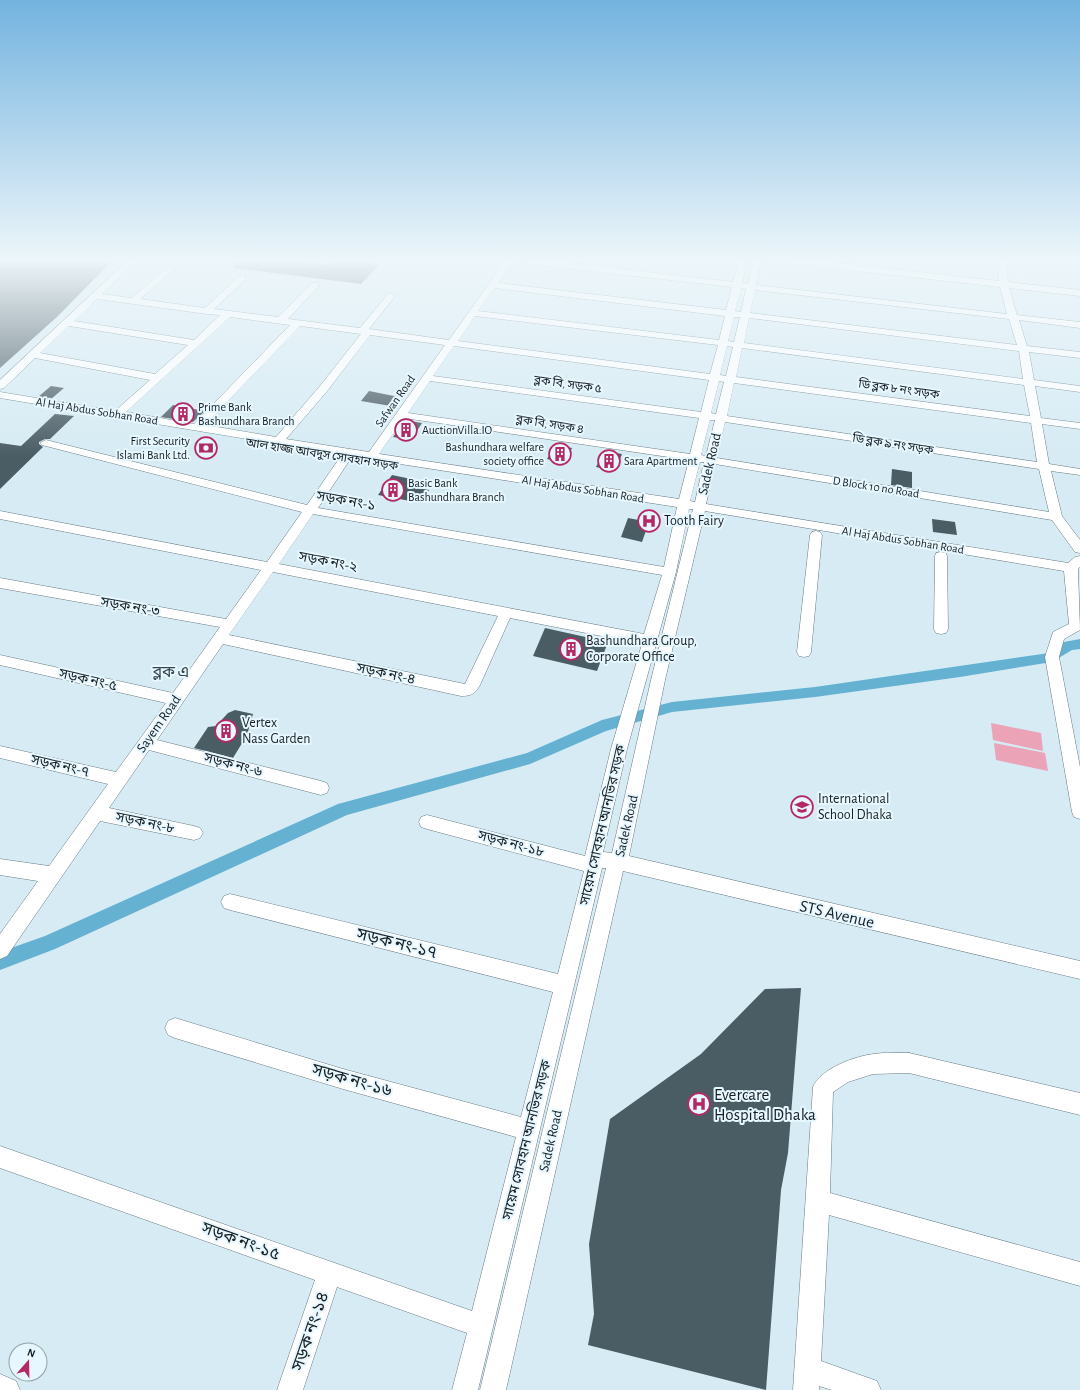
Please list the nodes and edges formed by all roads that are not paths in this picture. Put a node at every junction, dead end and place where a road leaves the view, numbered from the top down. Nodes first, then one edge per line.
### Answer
1 (65, 326) edge
2 (86, 326) edge
3 (215, 326) edge
4 (294, 326) edge
5 (319, 326) edge
6 (370, 326) edge
7 (464, 326) edge
8 (580, 326) edge
9 (727, 326) edge
10 (742, 326) edge
11 (842, 326) edge
12 (1016, 326) edge
13 (366, 332) junction
14 (197, 343) junction
15 (723, 343) junction
16 (452, 344) junction
17 (738, 346) junction
18 (1023, 348) junction
19 (32, 355) junction
20 (1080, 355) edge
21 (715, 377) junction
22 (158, 378) junction
23 (427, 378) junction
24 (730, 379) junction
25 (1028, 382) junction
26 (0, 386) edge
27 (1080, 389) edge
28 (0, 395) edge
29 (0, 402) edge
30 (117, 415) junction
31 (402, 415) junction
32 (705, 416) junction
33 (721, 418) junction
34 (1035, 420) junction
35 (1080, 426) edge
36 (197, 427) junction
37 (278, 441) junction
38 (46, 443) dead end
39 (372, 456) junction
40 (345, 458) junction
41 (695, 459) junction
42 (711, 460) junction
43 (1044, 467) junction
44 (1080, 472) edge
45 (683, 508) junction
46 (310, 510) junction
47 (699, 511) junction
48 (0, 515) edge
49 (1056, 518) junction
50 (816, 535) junction
51 (1080, 549) edge
52 (941, 556) junction
53 (268, 567) junction
54 (1074, 568) edge
55 (669, 572) junction
56 (0, 583) edge
57 (506, 612) junction
58 (228, 624) junction
59 (941, 629) dead end
60 (219, 638) junction
61 (650, 640) junction
62 (804, 652) dead end
63 (0, 660) edge
64 (176, 700) junction
65 (145, 743) junction
66 (0, 752) edge
67 (120, 780) junction
68 (321, 788) dead end
69 (1080, 812) edge
70 (96, 813) junction
71 (427, 822) dead end
72 (194, 833) dead end
73 (594, 862) junction
74 (619, 862) junction
75 (0, 867) edge
76 (52, 875) junction
77 (230, 902) dead end
78 (0, 950) edge
79 (1080, 970) edge
80 (565, 985) junction
81 (175, 1028) dead end
82 (1080, 1104) edge
83 (529, 1130) junction
84 (0, 1156) edge
85 (818, 1201) junction
86 (330, 1272) junction
87 (1080, 1274) edge
88 (480, 1326) junction
89 (807, 1380) edge
90 (0, 1387) edge
91 (7, 1390) edge
92 (290, 1390) edge
93 (465, 1390) edge
94 (493, 1390) edge
95 (868, 1390) edge

1 - 19 street
2 - 14 street
3 - 14 street
4 - 36 street
5 - 13 street, ডি ব্লক ৮ নং সড়ক
6 - 13 street
7 - 16 street, Safwan Road
8 - 15 street
9 - 15 street, সায়েম সোবহান আনভির সড়ক
10 - 17 street, Sadek Road
11 - 18 street
12 - 18 street
13 - 16 street, ডি ব্লক ৮ নং সড়ক
13 - 37 street
14 - 22 street
15 - 17 street
15 - 21 street, সায়েম সোবহান আনভির সড়ক
16 - 21 street, ডি ব্লক ৮ নং সড়ক
16 - 23 street, Safwan Road
17 - 24 street, Sadek Road
17 - 25 street
18 - 20 street
18 - 25 street
19 - 22 street
19 - 26 street
21 - 24 street, ডি ব্লক ৮ নং সড়ক
21 - 32 street, সায়েম সোবহান আনভির সড়ক
22 - 30 street
23 - 31 street, Safwan Road
23 - 32 street, ব্লক বি, সড়ক ৫
24 - 33 street, Sadek Road
24 - 34 street, ডি ব্লক ৮ নং সড়ক
25 - 27 street
25 - 34 street
28 - 30 street, Al Haj Abdus Sobhan Road
29 - 40 street, আল হাজ্জ আবদুস সোবহান সড়ক
30 - 36 street, Al Haj Abdus Sobhan Road
31 - 39 street, Safwan Road
31 - 41 street, ব্লক বি, সড়ক ৪
32 - 33 street, ডি ব্লক ৯ নং সড়ক
32 - 41 street, সায়েম সোবহান আনভির সড়ক
33 - 42 street, Sadek Road
33 - 43 street, ডি ব্লক ৯ নং সড়ক
34 - 35 street, ডি ব্লক ৮ নং সড়ক
34 - 43 street
36 - 37 street, Al Haj Abdus Sobhan Road
37 - 39 street, Al Haj Abdus Sobhan Road
38 - 46 street, সড়ক নং-১
39 - 45 street, Al Haj Abdus Sobhan Road
40 - 45 street, আল হাজ্জ আবদুস সোবহান সড়ক
40 - 46 street, Sayem Road
41 - 42 street, D Block 10 no Road
41 - 45 street, সায়েম সোবহান আনভির সড়ক
42 - 47 street, Sadek Road
42 - 49 street, D Block 10 no Road
43 - 44 street, ডি ব্লক ৯ নং সড়ক
43 - 49 street
45 - 47 street, আল হাজ্জ আবদুস সোবহান সড়ক
45 - 55 street, সায়েম সোবহান আনভির সড়ক
46 - 53 street, Sayem Road
46 - 55 street, সড়ক নং-১
47 - 50 street, আল হাজ্জ আবদুস সোবহান সড়ক
47 - 54 street, Al Haj Abdus Sobhan Road
47 - 74 street, Sadek Road
48 - 53 street, সড়ক নং-২
49 - 51 street
50 - 52 street, আল হাজ্জ আবদুস সোবহান সড়ক
50 - 62 street
52 - 54 street, আল হাজ্জ আবদুস সোবহান সড়ক
52 - 59 street
53 - 57 street, সড়ক নং-২
53 - 58 street, Sayem Road
54 - 69 street
55 - 61 street, সায়েম সোবহান আনভির সড়ক
56 - 58 street, সড়ক নং-৩
57 - 60 street, সড়ক নং-৪
57 - 61 street, সড়ক নং-২
58 - 60 street, Sayem Road
60 - 64 street, Sayem Road
61 - 73 street, সায়েম সোবহান আনভির সড়ক
63 - 64 street, সড়ক নং-৫
64 - 65 street, Sayem Road
65 - 67 street, Sayem Road
65 - 68 street, সড়ক নং-৬
66 - 67 street, সড়ক নং-৭
67 - 70 street, Sayem Road
70 - 72 street, সড়ক নং-৮
70 - 76 street, Sayem Road
71 - 73 street, সড়ক নং-১৮
73 - 74 street, STS Avenue
73 - 80 street, সায়েম সোবহান আনভির সড়ক
74 - 79 street, STS Avenue
74 - 94 street, Sadek Road
75 - 76 street
76 - 78 street, Sayem Road
77 - 80 street, সড়ক নং-১৭
80 - 83 street, সায়েম সোবহান আনভির সড়ক
81 - 83 street, সড়ক নং-১৬
82 - 85 street
83 - 88 street, সায়েম সোবহান আনভির সড়ক
84 - 86 street, সড়ক নং-১৫
85 - 87 street
85 - 89 street
86 - 88 street, সড়ক নং-১৫
86 - 92 street, সড়ক নং-১৪
88 - 93 street, সায়েম সোবহান আনভির সড়ক
89 - 95 street
90 - 91 street

